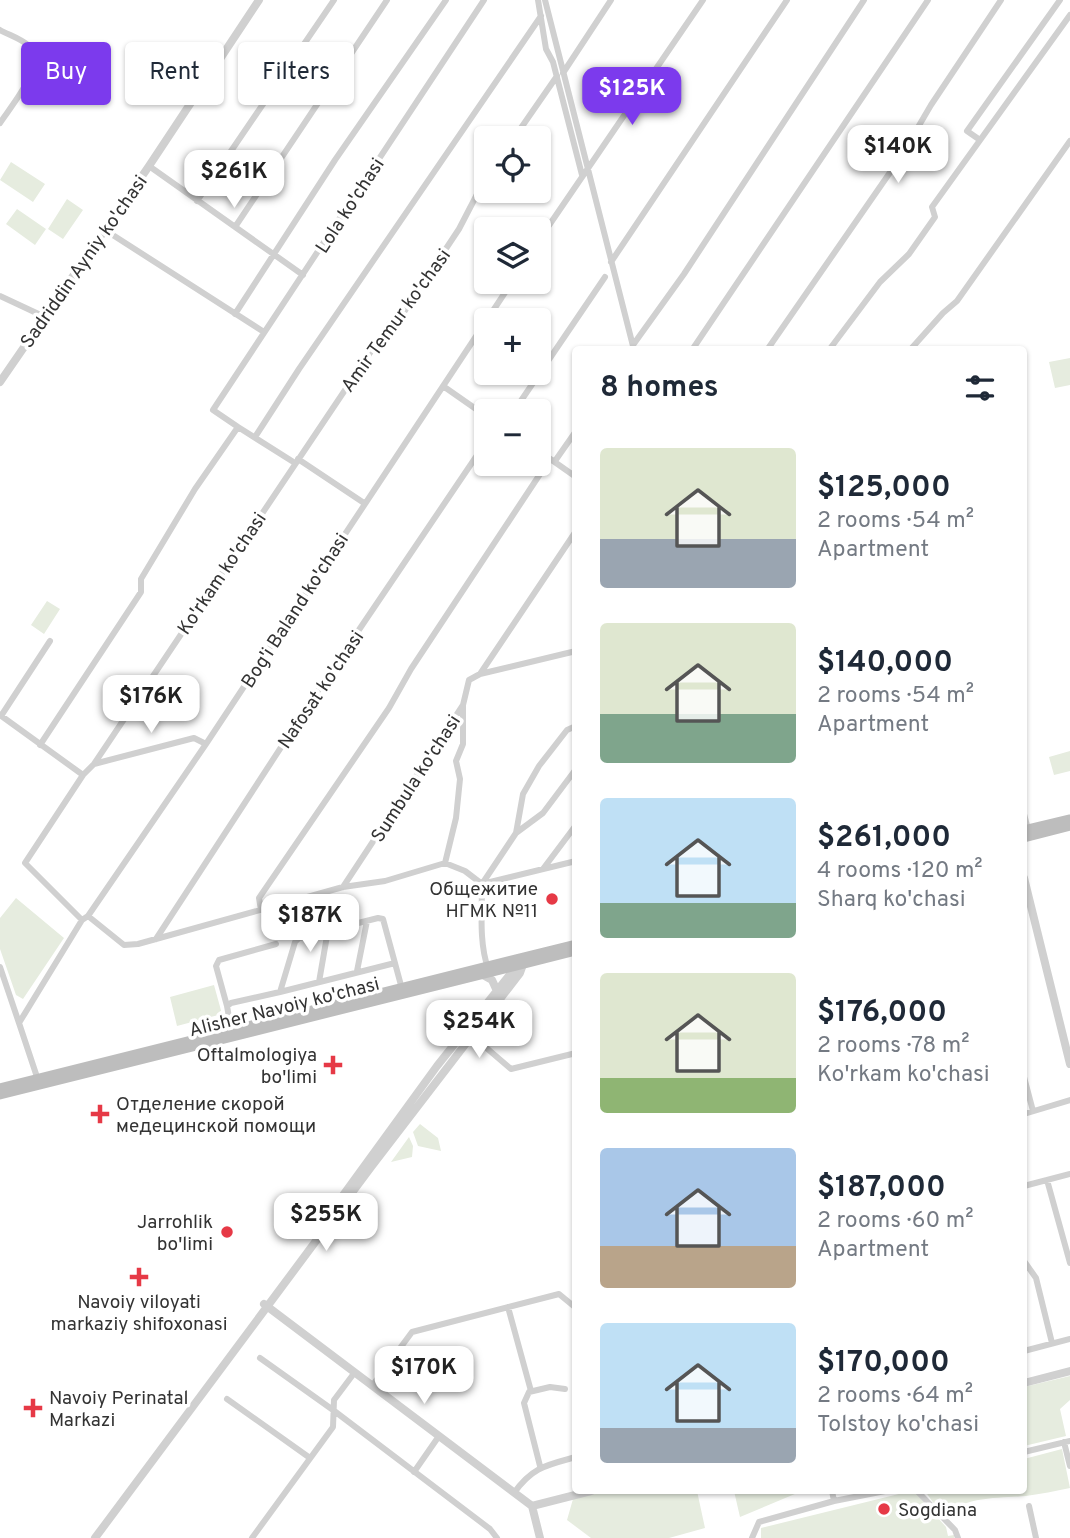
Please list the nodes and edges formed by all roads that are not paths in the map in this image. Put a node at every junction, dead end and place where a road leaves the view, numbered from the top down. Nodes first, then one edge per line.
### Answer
1 (259, 0) edge
2 (334, 0) edge
3 (387, 0) edge
4 (446, 0) edge
5 (484, 0) edge
6 (538, 0) edge
7 (611, 0) edge
8 (703, 0) edge
9 (787, 0) edge
10 (864, 0) edge
11 (928, 0) edge
12 (1001, 0) edge
13 (1060, 0) edge
14 (546, 1) edge
15 (1070, 15) edge
16 (541, 16) junction
17 (0, 30) edge
18 (560, 75) junction
19 (0, 122) edge
20 (523, 126) edge
21 (980, 141) junction
22 (1070, 141) edge
23 (149, 166) junction
24 (588, 166) junction
25 (582, 175) junction
26 (474, 200) edge
27 (197, 201) junction
28 (551, 222) edge
29 (235, 227) junction
30 (105, 230) junction
31 (274, 255) junction
32 (611, 262) junction
33 (303, 275) junction
34 (605, 277) dead end
35 (504, 294) edge
36 (0, 296) edge
37 (235, 314) junction
38 (45, 317) junction
39 (264, 332) junction
40 (632, 346) edge
41 (634, 346) edge
42 (695, 346) edge
43 (770, 346) edge
44 (832, 346) edge
45 (914, 346) edge
46 (0, 382) edge
47 (443, 386) junction
48 (522, 399) edge
49 (474, 408) edge
50 (238, 427) junction
51 (572, 436) edge
52 (255, 437) junction
53 (474, 460) edge
54 (552, 460) junction
55 (297, 461) junction
56 (572, 474) edge
57 (365, 503) junction
58 (572, 537) edge
59 (50, 641) dead end
60 (572, 652) edge
61 (480, 674) junction
62 (463, 705) junction
63 (1, 716) edge
64 (572, 728) edge
65 (206, 744) junction
66 (40, 745) junction
67 (93, 764) junction
68 (83, 775) junction
69 (572, 780) edge
70 (1070, 818) edge
71 (1070, 826) edge
72 (572, 830) edge
73 (516, 833) junction
74 (1027, 833) edge
75 (1027, 833) edge
76 (572, 862) edge
77 (445, 863) junction
78 (543, 869) junction
79 (482, 884) junction
80 (342, 887) junction
81 (1027, 890) edge
82 (261, 910) junction
83 (85, 918) junction
84 (367, 921) junction
85 (328, 930) junction
86 (156, 939) junction
87 (276, 944) dead end
88 (572, 945) edge
89 (572, 952) edge
90 (521, 962) junction
91 (395, 963) junction
92 (0, 967) edge
93 (357, 971) junction
94 (487, 971) junction
95 (318, 982) junction
96 (497, 990) junction
97 (402, 991) junction
98 (280, 992) junction
99 (228, 1006) junction
100 (19, 1023) junction
101 (468, 1032) junction
102 (232, 1034) junction
103 (572, 1055) edge
104 (1070, 1064) edge
105 (38, 1082) junction
106 (0, 1088) edge
107 (1027, 1088) edge
108 (0, 1095) edge
109 (1070, 1100) edge
110 (1033, 1111) junction
111 (1027, 1113) edge
112 (1070, 1174) edge
113 (1047, 1180) junction
114 (1027, 1185) edge
115 (1070, 1263) edge
116 (1027, 1266) edge
117 (572, 1305) edge
118 (266, 1306) junction
119 (508, 1307) junction
120 (1070, 1339) edge
121 (1052, 1343) junction
122 (1027, 1350) edge
123 (260, 1358) dead end
124 (1070, 1371) edge
125 (355, 1372) junction
126 (1027, 1382) edge
127 (372, 1385) junction
128 (565, 1390) dead end
129 (530, 1391) junction
130 (226, 1399) dead end
131 (333, 1410) junction
132 (439, 1436) junction
133 (1067, 1442) edge
134 (1027, 1451) edge
135 (310, 1458) junction
136 (572, 1458) edge
137 (540, 1466) junction
138 (1070, 1466) edge
139 (414, 1472) junction
140 (514, 1493) junction
141 (579, 1494) edge
142 (833, 1494) edge
143 (870, 1494) edge
144 (920, 1494) edge
145 (835, 1501) junction
146 (532, 1506) junction
147 (1029, 1506) dead end
148 (89, 1538) edge
149 (95, 1538) edge
150 (252, 1538) edge
151 (497, 1538) edge
152 (540, 1538) edge
153 (752, 1538) edge
154 (957, 1538) edge
155 (1036, 1538) edge

1 - 23 street, Sadriddin Ayniy ko'chasi
2 - 27 street
3 - 29 street
4 - 31 street
5 - 33 street, Lola ko'chasi
6 - 16 street
7 - 18 street
8 - 24 street
9 - 32 street
10 - 41 street
11 - 42 street
12 - 43 street
13 - 21 street
14 - 18 street
15 - 21 street
16 - 18 street
16 - 52 street
17 - 19 street
18 - 20 street
18 - 24 street
18 - 25 street
21 - 44 street
22 - 45 street
23 - 27 street
23 - 30 street, Sadriddin Ayniy ko'chasi
24 - 25 street
24 - 32 street
25 - 28 street
26 - 55 street, Amir Temur ko'chasi
27 - 29 street
29 - 31 street
30 - 37 street
30 - 38 street, Sadriddin Ayniy ko'chasi
31 - 33 street
31 - 37 street
32 - 40 street
33 - 39 street, Lola ko'chasi
34 - 48 street
35 - 47 street, Bog'i Baland ko'chasi
36 - 38 street
37 - 39 street
38 - 46 street, Sadriddin Ayniy ko'chasi
39 - 50 street, Lola ko'chasi
47 - 49 street
47 - 57 street, Bog'i Baland ko'chasi
50 - 52 street
50 - 66 street
51 - 54 street
52 - 55 street
53 - 86 street, Nafosat ko'chasi
54 - 56 street
54 - 82 street
55 - 57 street
55 - 67 street, Ko'rkam ko'chasi
57 - 65 street, Bog'i Baland ko'chasi
58 - 61 street, Sumbula ko'chasi
59 - 63 street
60 - 61 street
61 - 62 street, Sumbula ko'chasi
62 - 77 street
62 - 80 street, Sumbula ko'chasi
63 - 66 street
64 - 73 street
65 - 67 street
65 - 83 street, Bog'i Baland ko'chasi
66 - 68 street
67 - 68 street, Ko'rkam ko'chasi
68 - 83 street, Ko'rkam ko'chasi
69 - 73 street
70 - 74 main road
71 - 75 main road
72 - 78 street
73 - 79 street
76 - 78 street
77 - 79 street
77 - 80 street
78 - 79 street
79 - 94 street
80 - 82 street
81 - 104 street
82 - 86 street
83 - 86 street
83 - 100 street, Bog'i Baland ko'chasi
84 - 85 street
84 - 91 street
84 - 93 street
85 - 95 street
85 - 98 street
87 - 99 street
88 - 90 main road, Alisher Navoiy ko'chasi
89 - 90 main road, Alisher Navoiy ko'chasi
90 - 94 main road, Alisher Navoiy ko'chasi
90 - 96 street
90 - 101 street
91 - 93 street
91 - 97 street
92 - 100 street
93 - 95 street
94 - 96 street
94 - 97 main road, Alisher Navoiy ko'chasi
95 - 98 street
96 - 101 street
97 - 102 main road, Alisher Navoiy ko'chasi
98 - 99 street
99 - 102 street
100 - 105 street
101 - 103 street
101 - 118 street
102 - 105 main road, Alisher Navoiy ko'chasi
105 - 106 main road, Alisher Navoiy ko'chasi
105 - 108 main road, Alisher Navoiy ko'chasi
107 - 110 street
109 - 110 street
110 - 111 street
112 - 113 street
113 - 114 street
113 - 115 street
116 - 121 street
117 - 119 street
118 - 125 street
118 - 148 street
118 - 149 street
119 - 127 street
119 - 129 street
120 - 121 street
121 - 122 street
123 - 131 street
124 - 126 street
125 - 127 street
125 - 131 street
127 - 132 street
128 - 129 street
129 - 137 street
130 - 135 street
131 - 135 street
131 - 139 street
132 - 139 street
132 - 140 street
133 - 134 street
133 - 138 street
135 - 150 street
136 - 137 street
137 - 140 street
139 - 151 street
140 - 146 street
141 - 146 street
142 - 145 street
143 - 145 street
144 - 154 street
145 - 153 street
146 - 152 street
147 - 155 street

